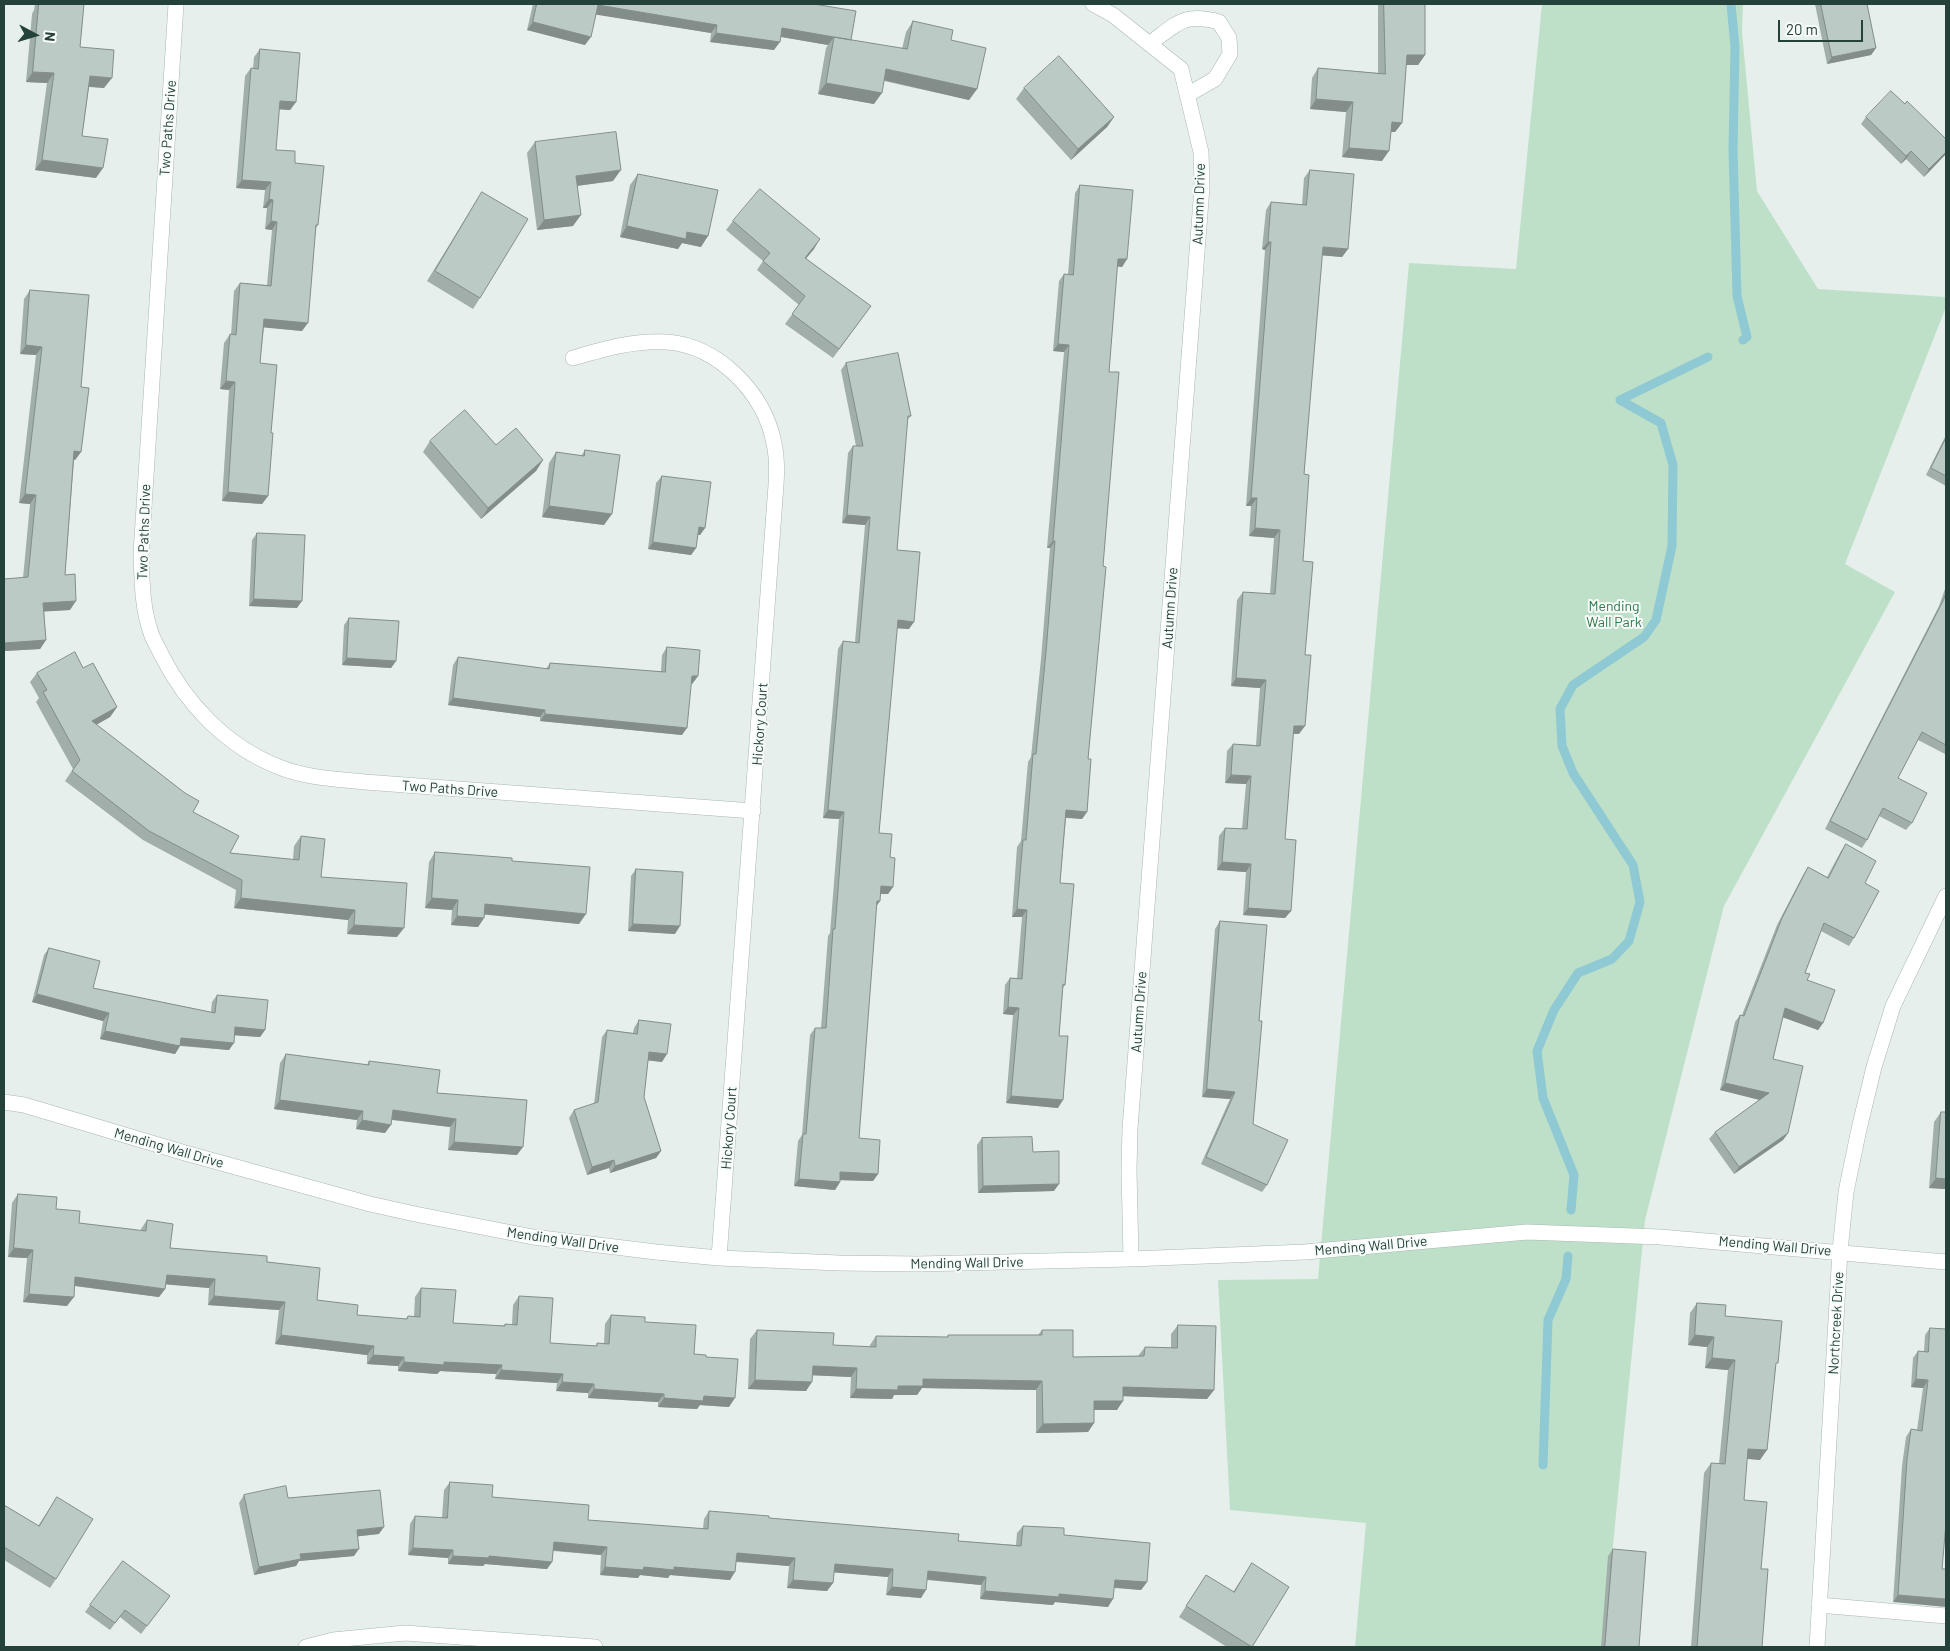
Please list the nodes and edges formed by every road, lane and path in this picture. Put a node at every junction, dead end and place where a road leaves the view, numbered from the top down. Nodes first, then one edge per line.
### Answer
1 (176, 4) edge
2 (1093, 4) edge
3 (1150, 44) junction
4 (1188, 95) junction
5 (573, 358) dead end
6 (754, 811) junction
7 (1946, 896) edge
8 (4, 1102) edge
9 (1840, 1252) junction
10 (719, 1258) junction
11 (1131, 1259) junction
12 (1946, 1262) edge
13 (1819, 1605) junction
14 (1946, 1616) edge
15 (306, 1647) edge
16 (595, 1647) edge
17 (1817, 1647) edge

1 - 6 street, Two Paths Drive
2 - 3 street, Autumn Drive
3 - 4 street, Autumn Drive
3 - 4 street
4 - 11 street, Autumn Drive
5 - 6 street, Hickory Court
6 - 10 street, Hickory Court
7 - 9 street, Northcreek Drive
8 - 10 street, Mending Wall Drive
9 - 11 street, Mending Wall Drive
9 - 12 street, Mending Wall Drive
9 - 13 street, Northcreek Drive
10 - 11 street, Mending Wall Drive
13 - 14 street
13 - 17 street, Northcreek Drive
15 - 16 street

